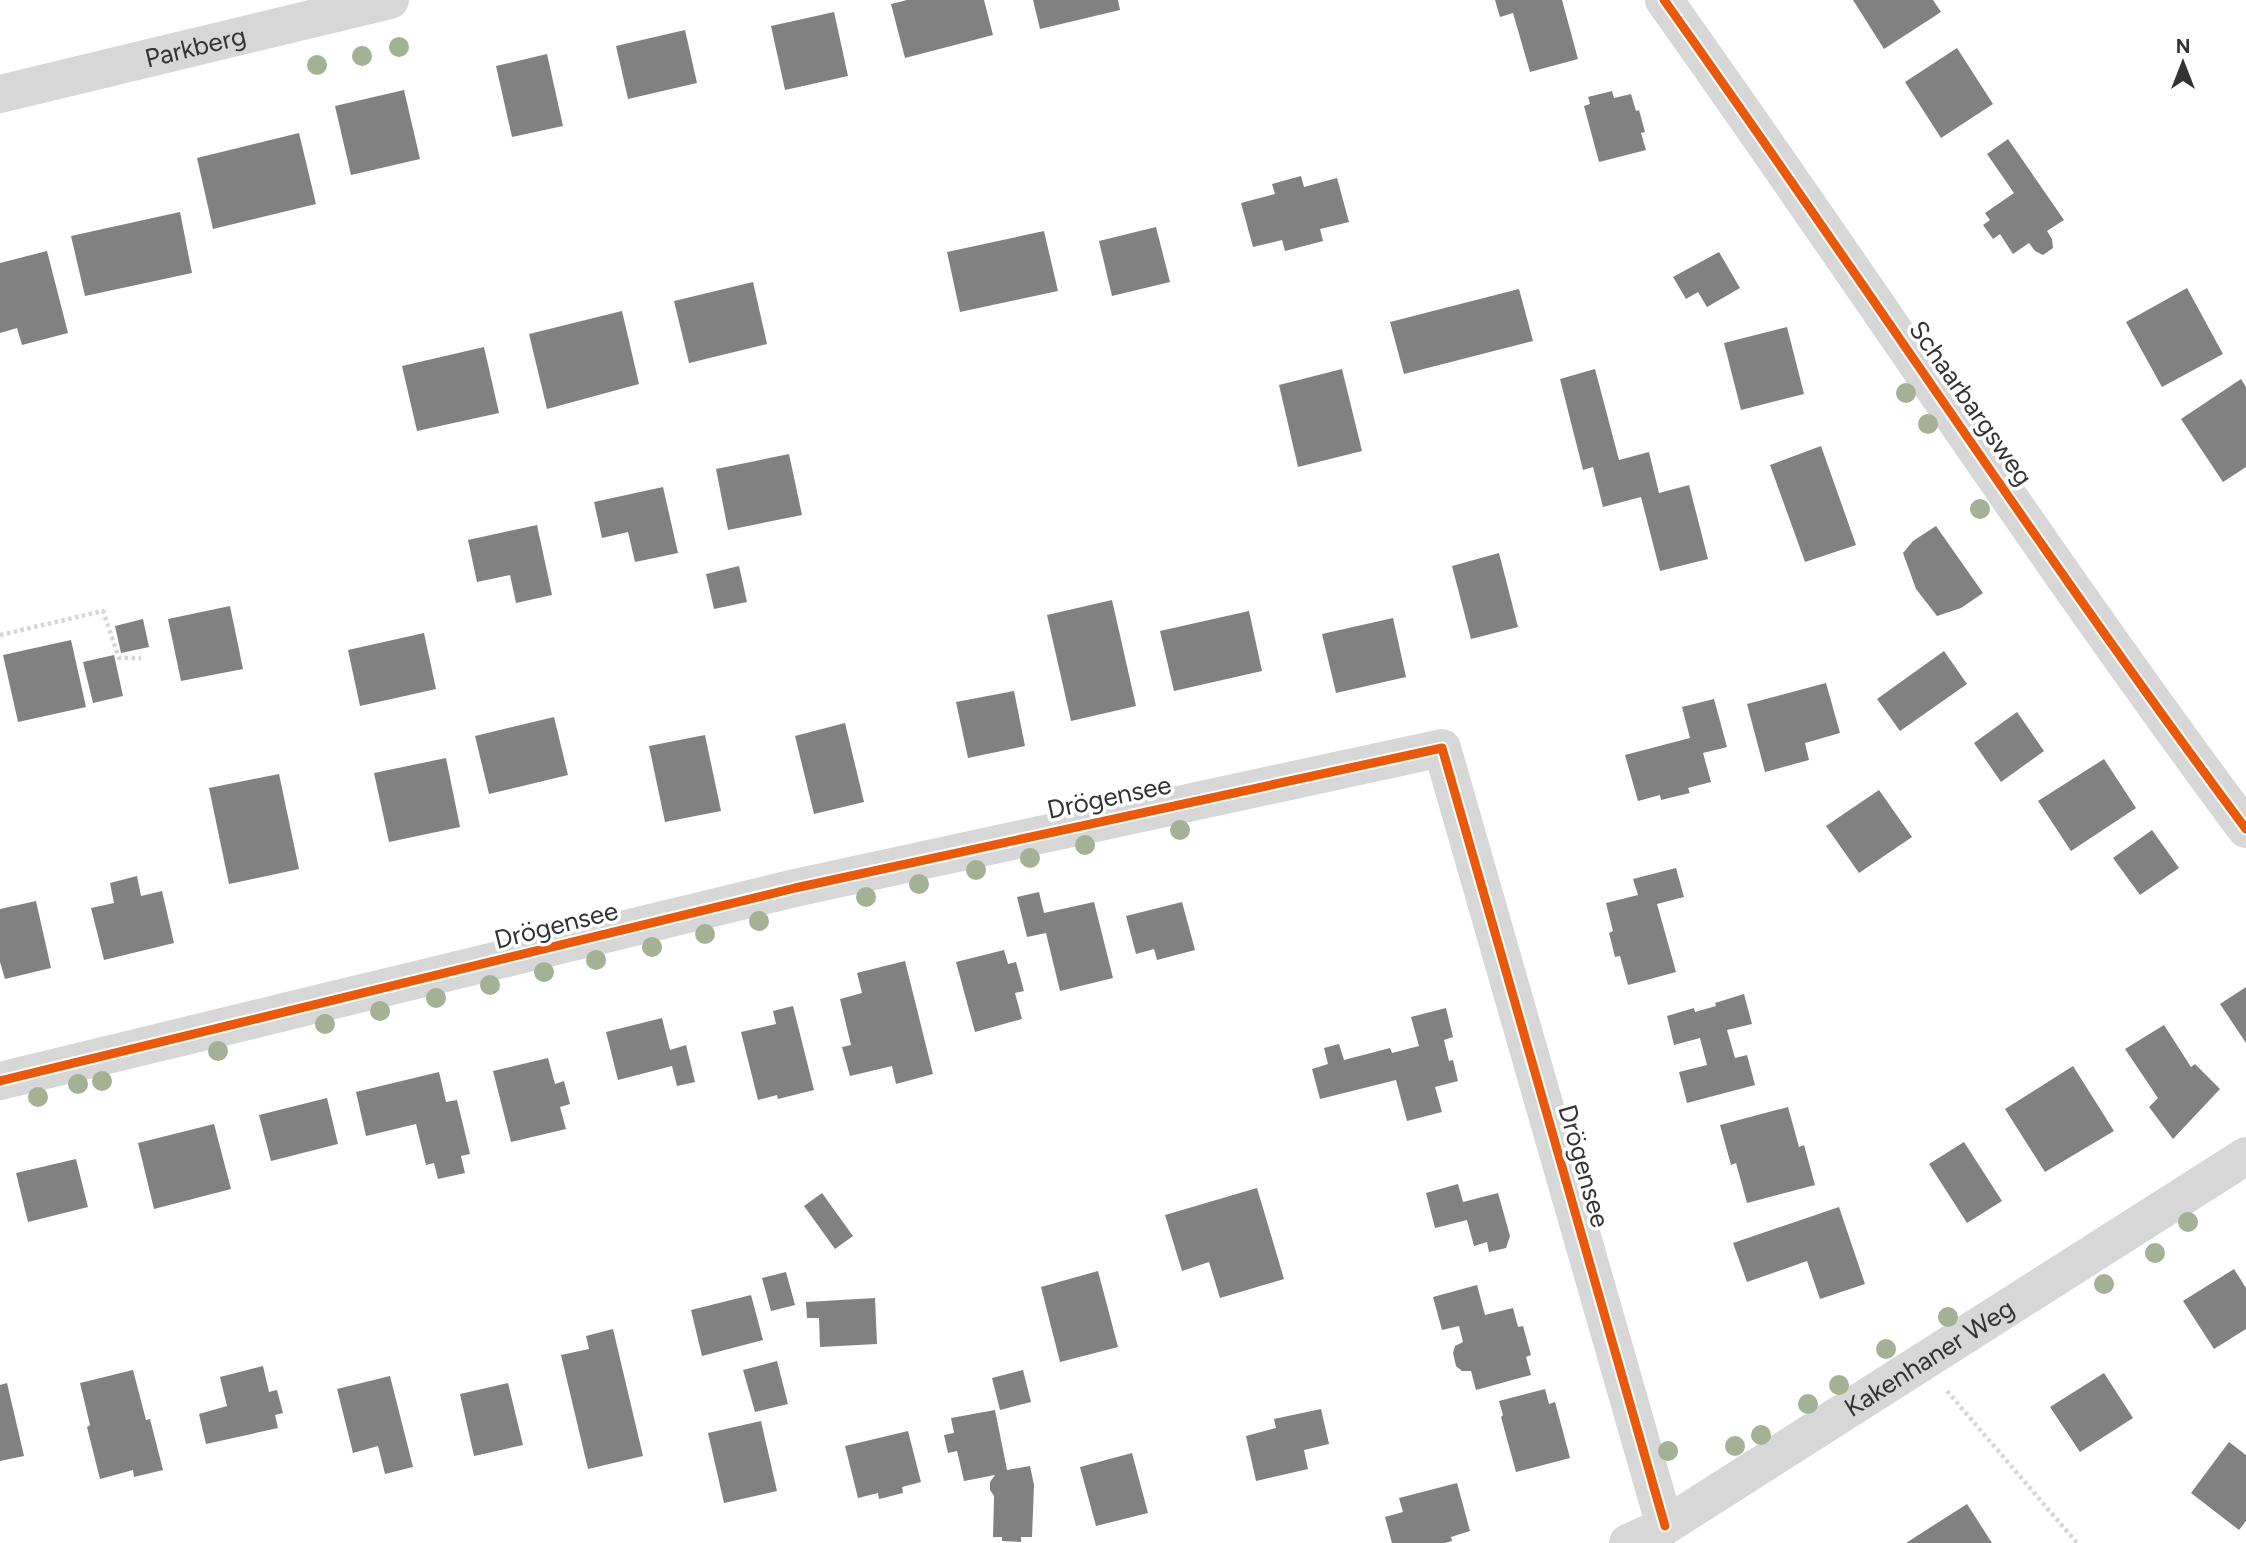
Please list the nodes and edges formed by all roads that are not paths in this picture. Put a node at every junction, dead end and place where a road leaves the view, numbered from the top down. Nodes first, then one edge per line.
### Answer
1 (390, 0) edge
2 (1664, 0) edge
3 (0, 94) edge
4 (2246, 829) edge
5 (0, 1082) edge
6 (2240, 1171) edge
7 (1665, 1525) junction
8 (1628, 1543) edge

1 - 3 street, Parkberg
2 - 4 street, Schaarbargsweg
5 - 7 street, Drögensee
6 - 7 street, Kakenhaner Weg
7 - 8 street, Kakenhaner Weg

